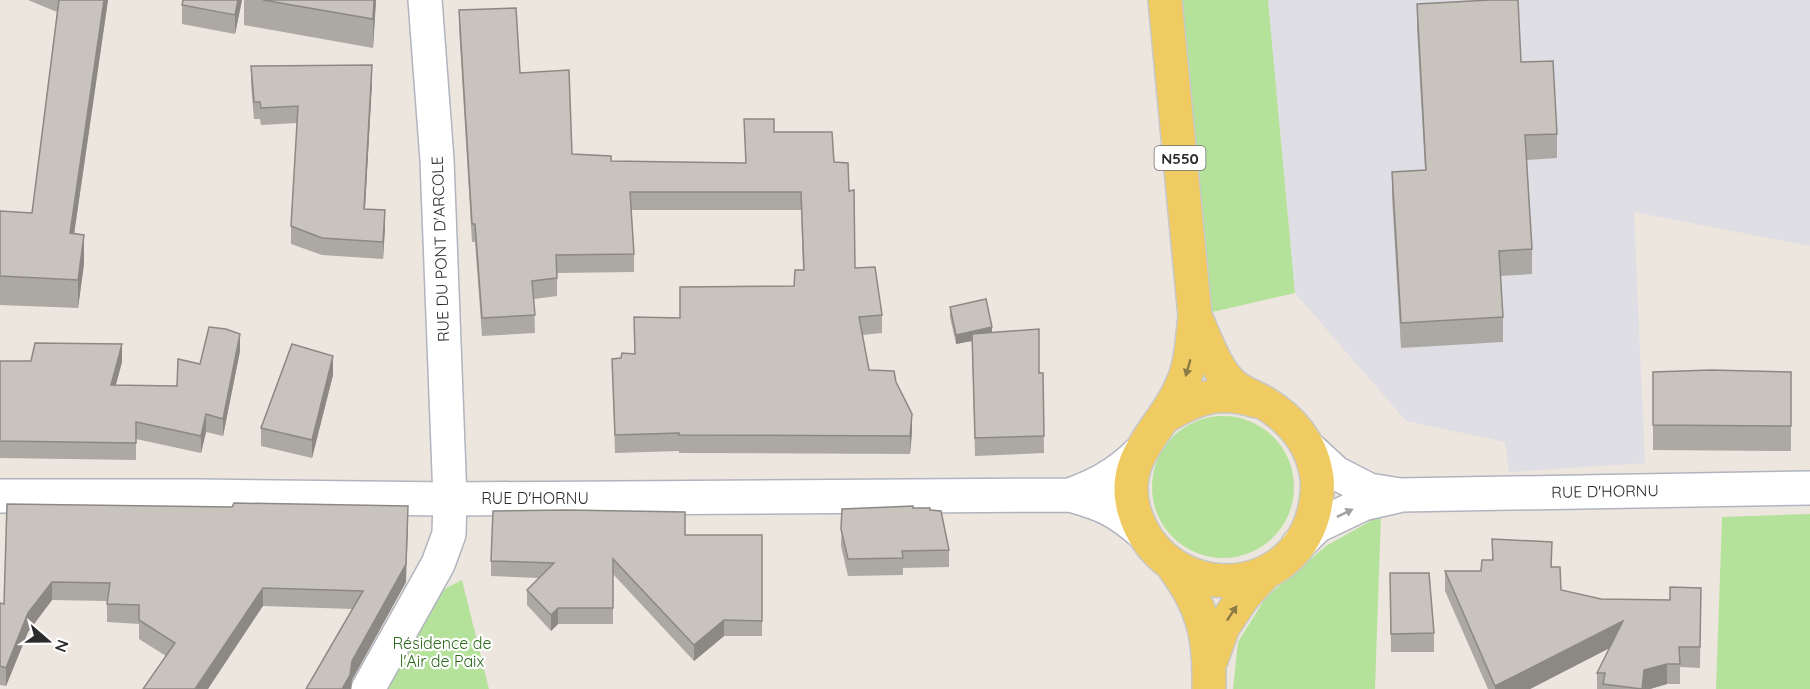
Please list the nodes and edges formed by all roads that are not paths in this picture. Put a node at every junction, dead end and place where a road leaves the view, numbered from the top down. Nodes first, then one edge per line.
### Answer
1 (425, 0) edge
2 (1165, 0) edge
3 (1195, 316) junction
4 (1264, 403) junction
5 (1166, 416) junction
6 (1310, 449) junction
7 (1138, 454) junction
8 (1810, 488) edge
9 (1070, 495) junction
10 (1400, 495) junction
11 (0, 496) edge
12 (450, 499) junction
13 (1143, 533) junction
14 (1298, 545) junction
15 (1173, 566) junction
16 (1266, 572) junction
17 (1210, 675) edge
18 (368, 689) edge

1 - 12 street, RUE DU PONT D'ARCOLE
2 - 3 main road, N550
3 - 4 main road, N550
3 -> 5 main road, N550
4 - 5 main road, N550
4 - 6 main road, N550
5 - 7 main road, N550
6 - 10 street
6 - 14 main road, N550
7 - 9 street
7 - 13 main road, N550
8 - 10 street, RUE D'HORNU
9 - 12 street, RUE D'HORNU
9 - 13 street
14 -> 10 street
11 - 12 street, RUE D'HORNU
12 - 18 street, RUE DU PONT D'ARCOLE
13 - 15 main road, N550
14 - 16 main road, N550
15 - 16 main road, N550
15 - 17 main road, N550
17 -> 16 main road, N550

